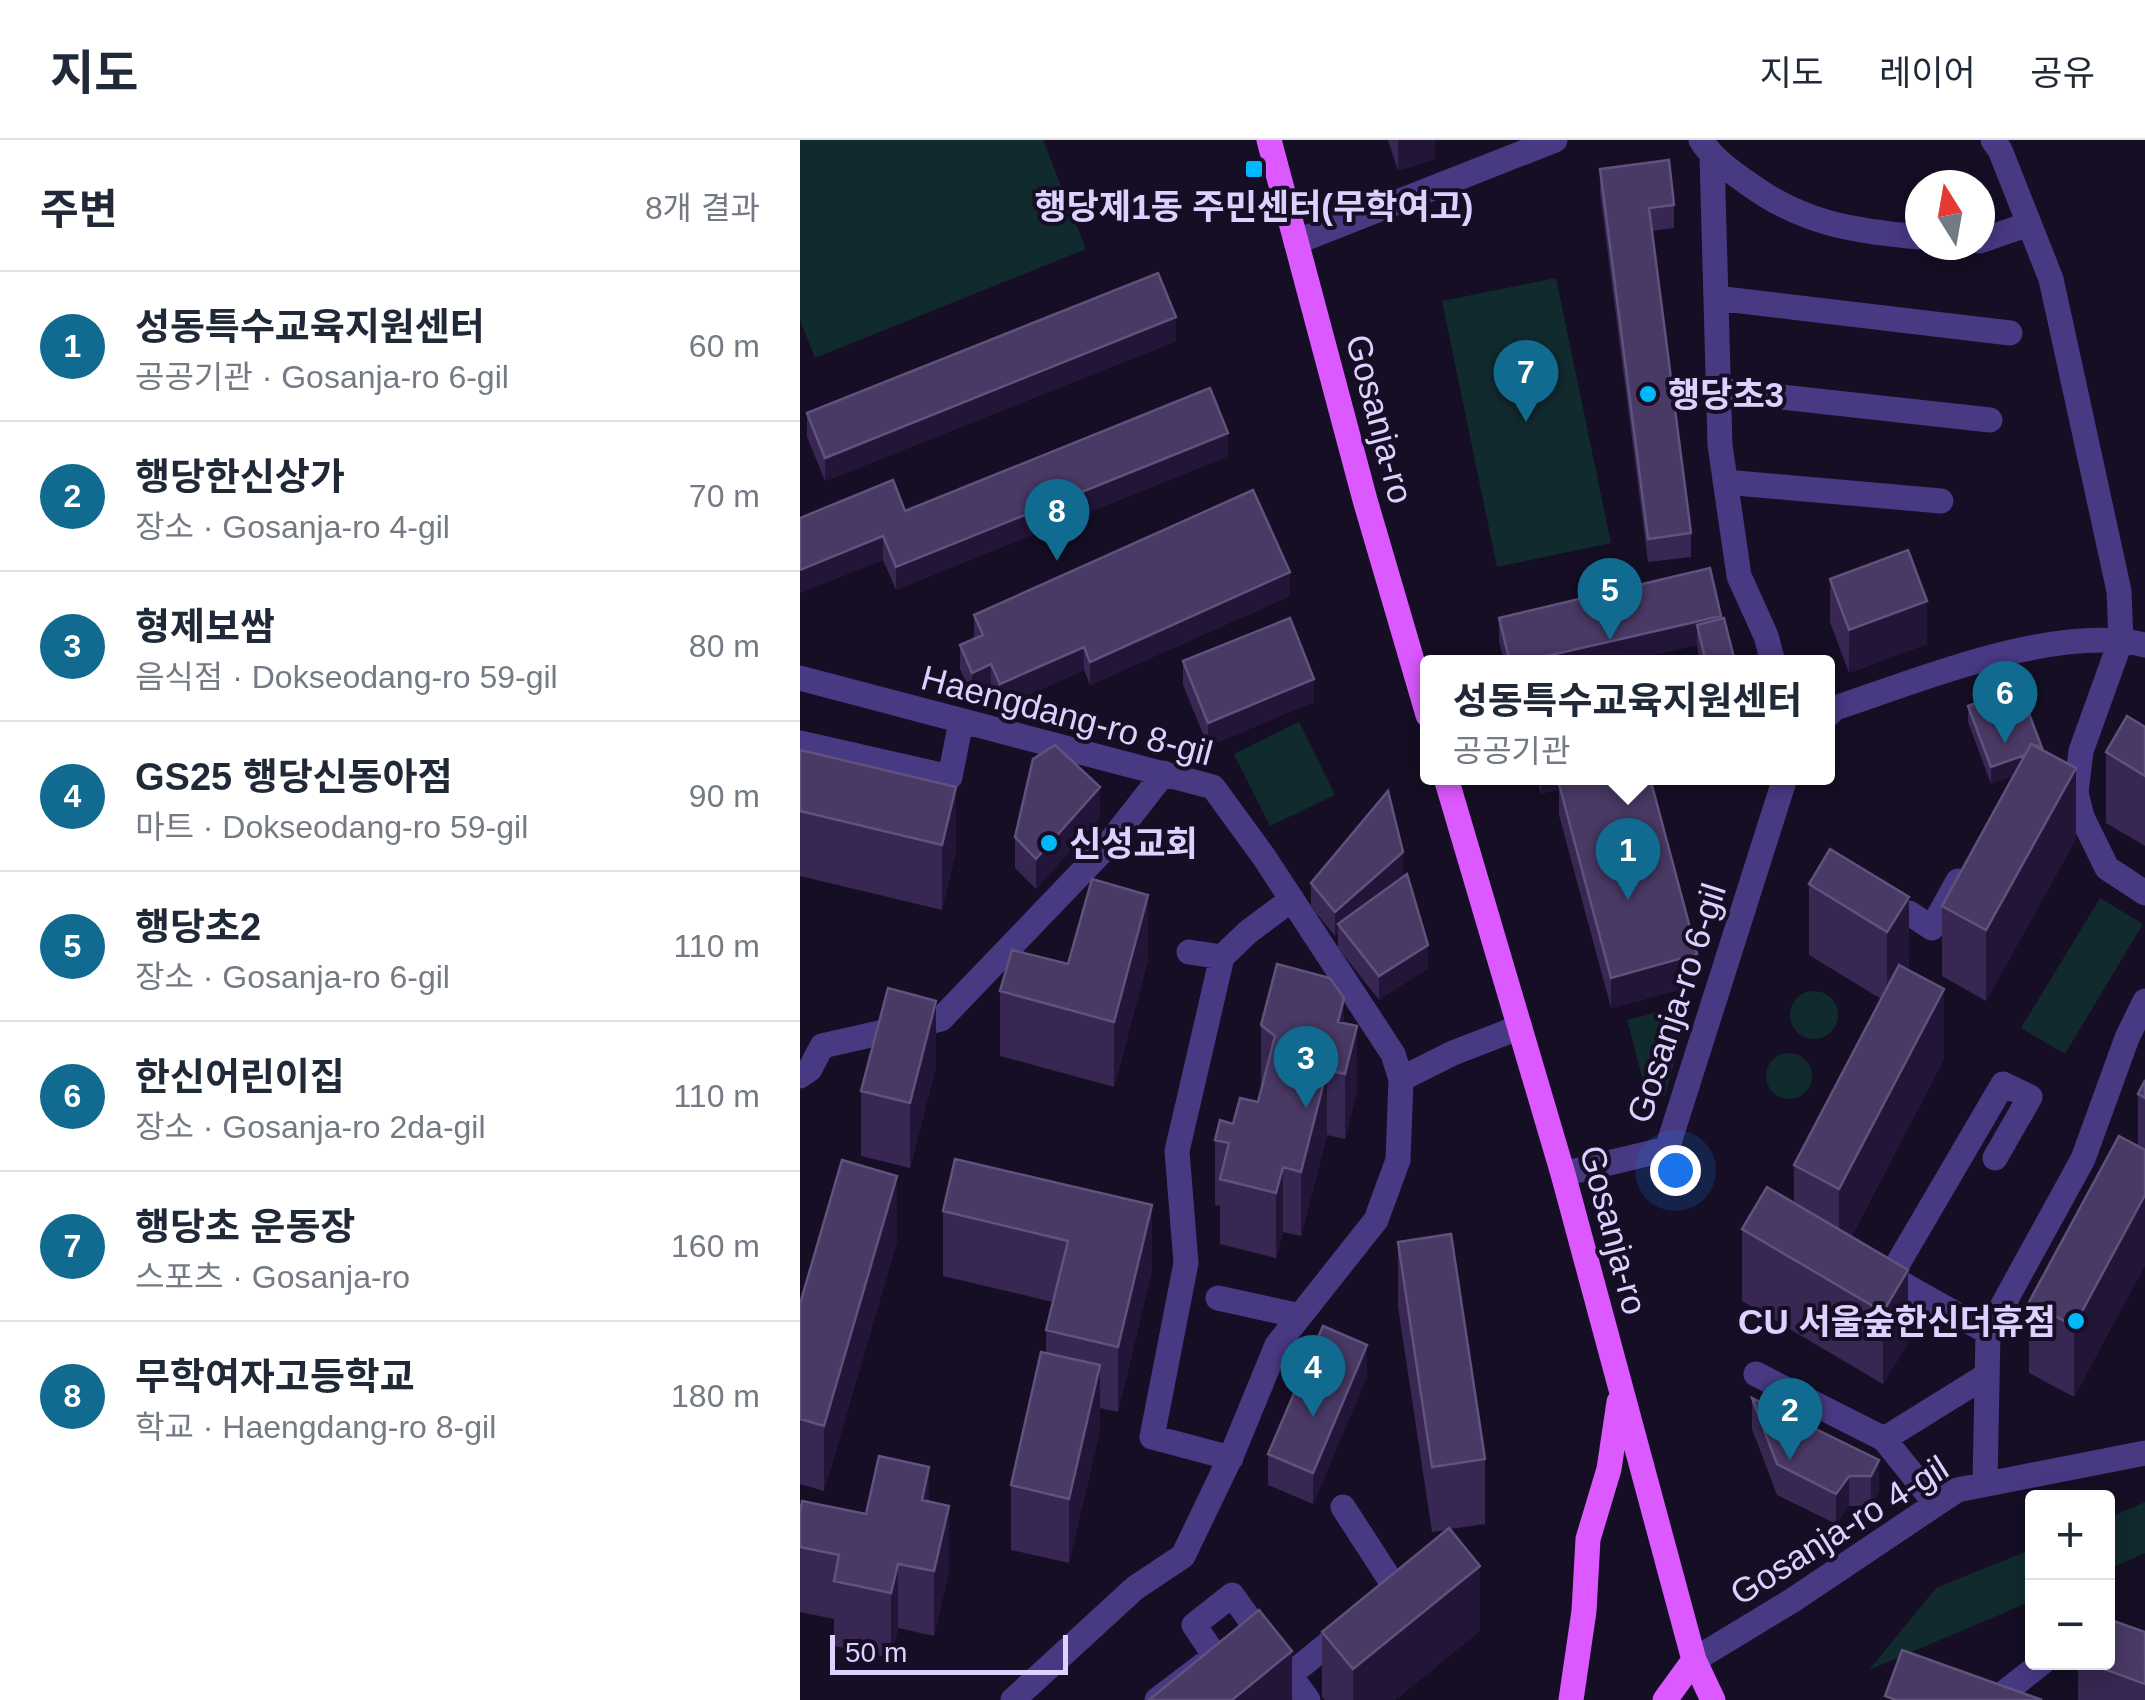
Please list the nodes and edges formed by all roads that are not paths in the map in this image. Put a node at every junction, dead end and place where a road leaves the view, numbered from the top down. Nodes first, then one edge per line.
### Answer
1 (1269, 140) edge
2 (1555, 140) edge
3 (1993, 140) edge
4 (1707, 149) edge
5 (2030, 224) junction
6 (1905, 234) edge
7 (1995, 236) edge
8 (1296, 242) junction
9 (1716, 298) junction
10 (2010, 333) dead end
11 (1718, 390) junction
12 (1990, 420) dead end
13 (1725, 482) junction
14 (1942, 501) dead end
15 (2133, 642) edge
16 (1771, 655) edge
17 (800, 678) edge
18 (1420, 688) edge
19 (1835, 708) edge
20 (961, 722) junction
21 (800, 743) edge
22 (2081, 751) junction
23 (1164, 773) junction
24 (2047, 784) edge
25 (1448, 785) edge
26 (1783, 785) edge
27 (1974, 853) edge
28 (2145, 893) edge
29 (1292, 900) junction
30 (1909, 913) dead end
31 (1189, 952) dead end
32 (1222, 957) junction
33 (2145, 1001) edge
34 (1520, 1027) junction
35 (800, 1076) edge
36 (1401, 1079) junction
37 (1995, 1158) dead end
38 (1563, 1174) junction
39 (1218, 1298) dead end
40 (1300, 1316) junction
41 (1988, 1332) junction
42 (1756, 1374) dead end
43 (1987, 1375) junction
44 (1620, 1388) junction
45 (1884, 1439) junction
46 (2145, 1453) edge
47 (1231, 1458) junction
48 (1985, 1483) junction
49 (1936, 1504) junction
50 (1343, 1507) dead end
51 (1694, 1660) junction
52 (2033, 1670) edge
53 (1291, 1674) junction
54 (1996, 1699) edge
55 (1013, 1700) edge
56 (1157, 1700) edge
57 (1308, 1700) edge
58 (1571, 1700) edge
59 (1665, 1700) edge
60 (1713, 1700) edge

1 - 8 main road, Gosanja-ro
2 - 8 street
3 - 5 street
4 - 6 street
4 - 9 street
5 - 7 street
5 - 15 street
8 - 18 main road, Gosanja-ro
9 - 10 street
9 - 11 street
11 - 12 street
11 - 13 street
13 - 14 street
13 - 16 street
15 - 19 street
15 - 22 street
17 - 20 street, Haengdang-ro 8-gil
20 - 21 street
20 - 23 street, Haengdang-ro 8-gil
22 - 24 street
22 - 28 street
23 - 29 street, Haengdang-ro 8-gil
23 - 35 street
25 - 34 main road, Gosanja-ro
26 - 38 street, Gosanja-ro 6-gil
27 - 30 street
29 - 32 street
29 - 36 street, Haengdang-ro 8-gil
31 - 32 street
32 - 47 street
33 - 41 street
34 - 36 street
34 - 38 main road, Gosanja-ro
36 - 40 street
37 - 41 street
38 - 44 main road, Gosanja-ro
39 - 40 street
40 - 47 street
41 - 43 street
42 - 45 street
43 - 45 street
43 - 48 street
44 - 51 main road, Gosanja-ro
44 - 58 main road
45 - 49 street
46 - 48 street, Gosanja-ro 4-gil
47 - 55 street
48 - 49 street, Gosanja-ro 4-gil
49 - 51 street, Gosanja-ro 4-gil
50 - 53 street
51 - 59 main road
51 - 60 main road, Gosanja-ro
52 - 54 street
53 - 56 street
53 - 57 street

